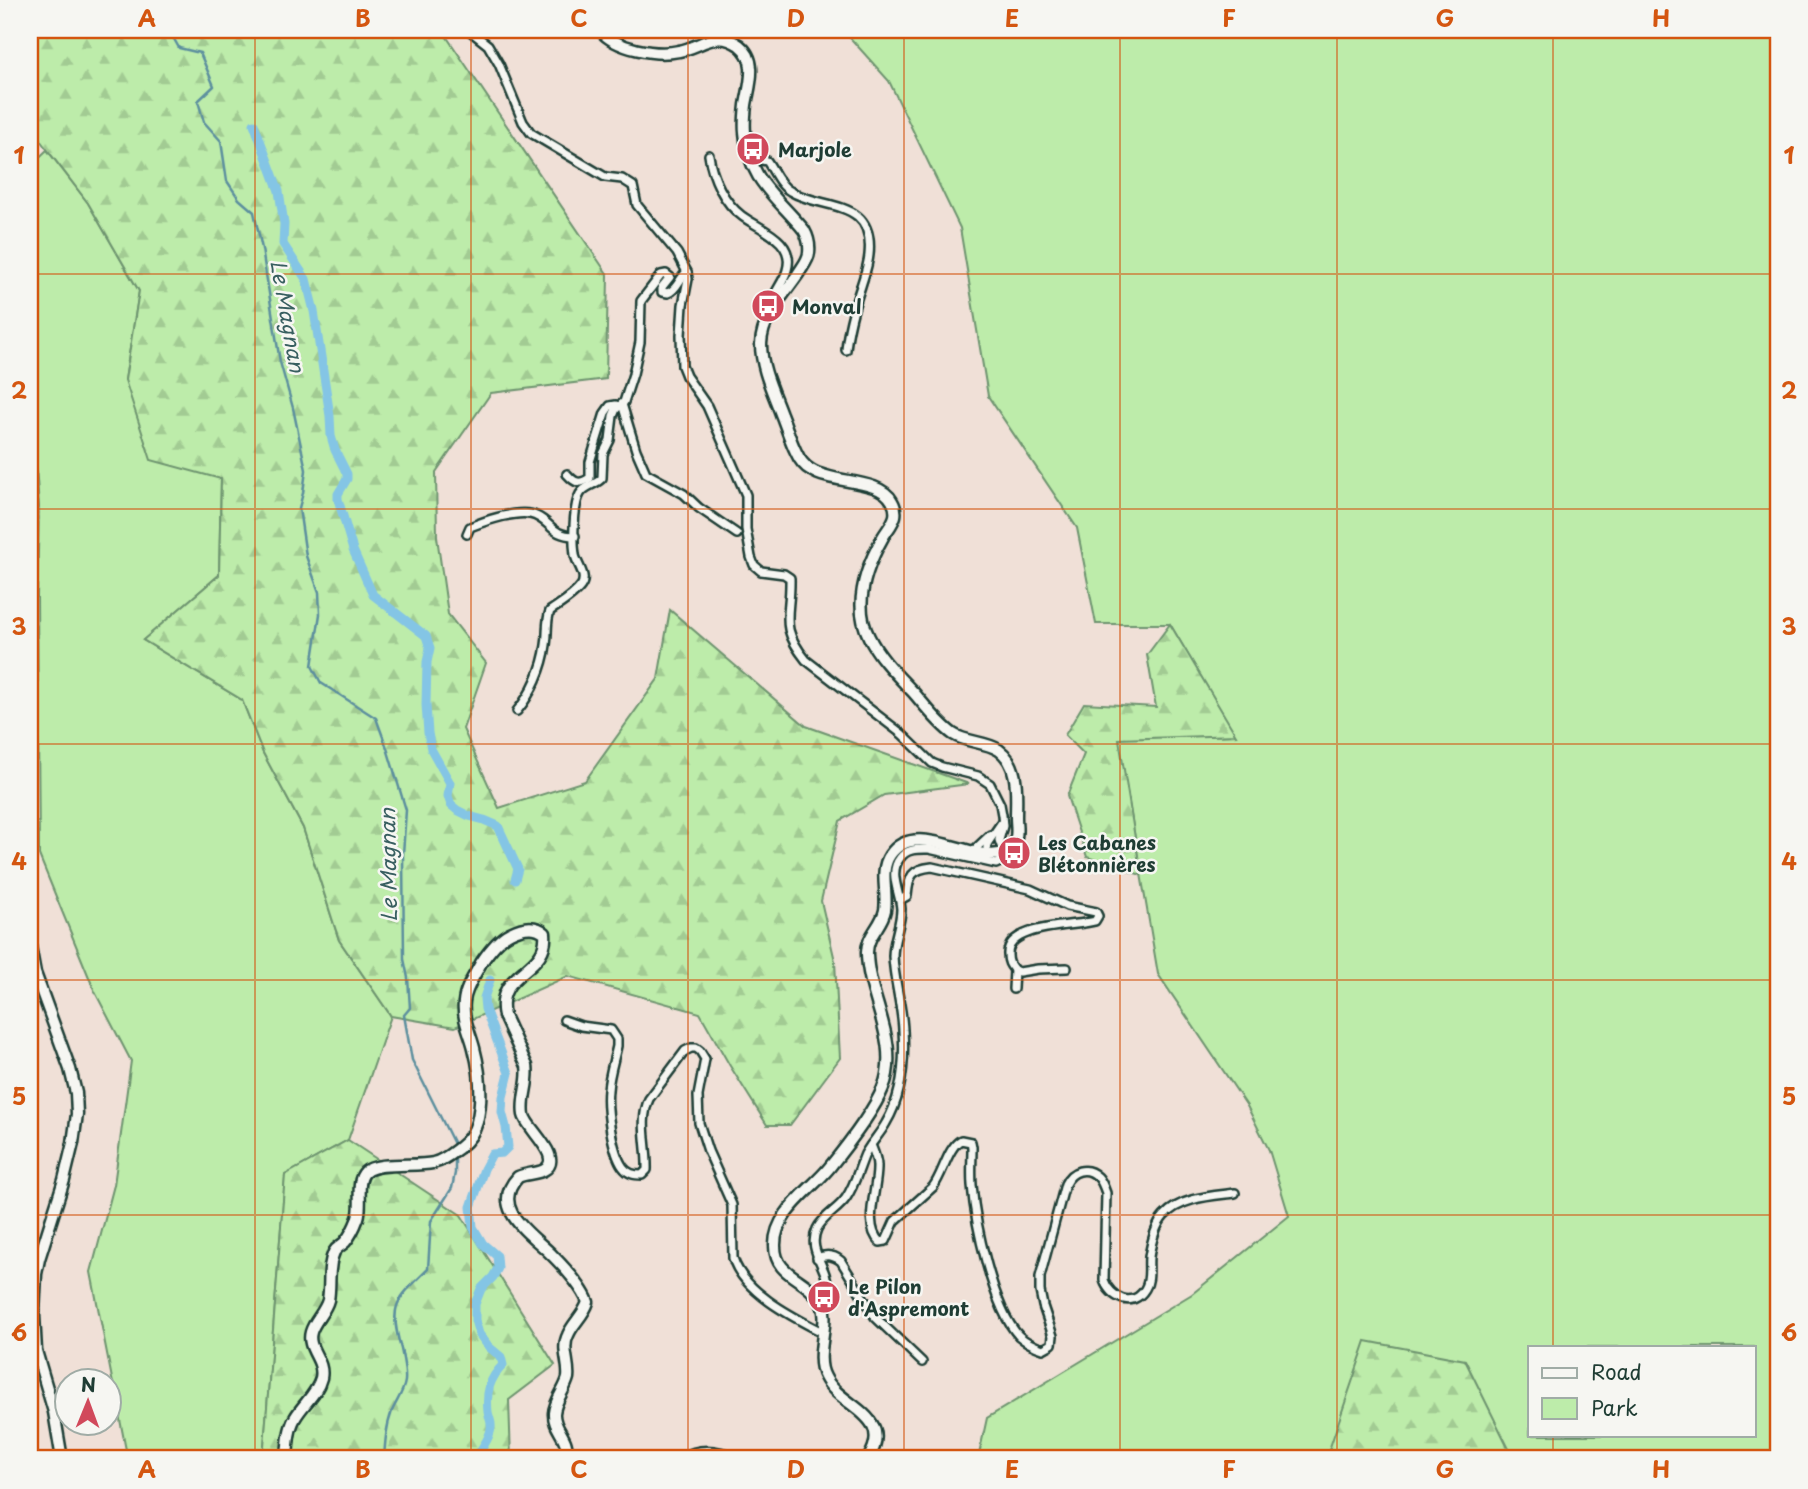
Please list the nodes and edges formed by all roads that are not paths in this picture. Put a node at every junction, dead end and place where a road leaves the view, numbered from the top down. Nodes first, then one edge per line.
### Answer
1 (469, 30) edge
2 (600, 30) edge
3 (709, 155) dead end
4 (751, 161) junction
5 (687, 272) junction
6 (777, 303) junction
7 (846, 350) dead end
8 (621, 405) junction
9 (567, 474) dead end
10 (467, 534) dead end
11 (737, 534) dead end
12 (575, 536) junction
13 (517, 711) dead end
14 (1003, 821) junction
15 (993, 833) junction
16 (973, 851) junction
17 (1004, 853) junction
18 (987, 854) junction
19 (900, 900) junction
20 (30, 946) edge
21 (1066, 968) dead end
22 (1014, 971) junction
23 (1013, 989) dead end
24 (564, 1020) dead end
25 (872, 1145) junction
26 (1235, 1192) dead end
27 (817, 1258) junction
28 (823, 1304) junction
29 (822, 1332) junction
30 (922, 1362) dead end
31 (62, 1459) edge
32 (287, 1459) edge
33 (566, 1459) edge
34 (683, 1459) edge
35 (736, 1459) edge
36 (868, 1459) edge

1 - 5 street
2 - 4 street
3 - 6 street
4 - 6 street
4 - 7 street
5 - 8 street
5 - 14 street
6 - 17 street
8 - 9 street
8 - 11 street
8 - 12 street
10 - 12 street
12 - 13 street
14 - 15 street
14 - 17 street
15 - 16 street
15 - 18 street
16 - 18 street
16 - 28 street
17 - 18 street
17 - 19 street
19 - 22 street
19 - 25 street
20 - 31 street
21 - 22 street
22 - 23 street
24 - 29 street
25 - 26 street
25 - 27 street
27 - 28 street
27 - 30 street
28 - 29 street
29 - 36 street
32 - 33 street
34 - 35 street

